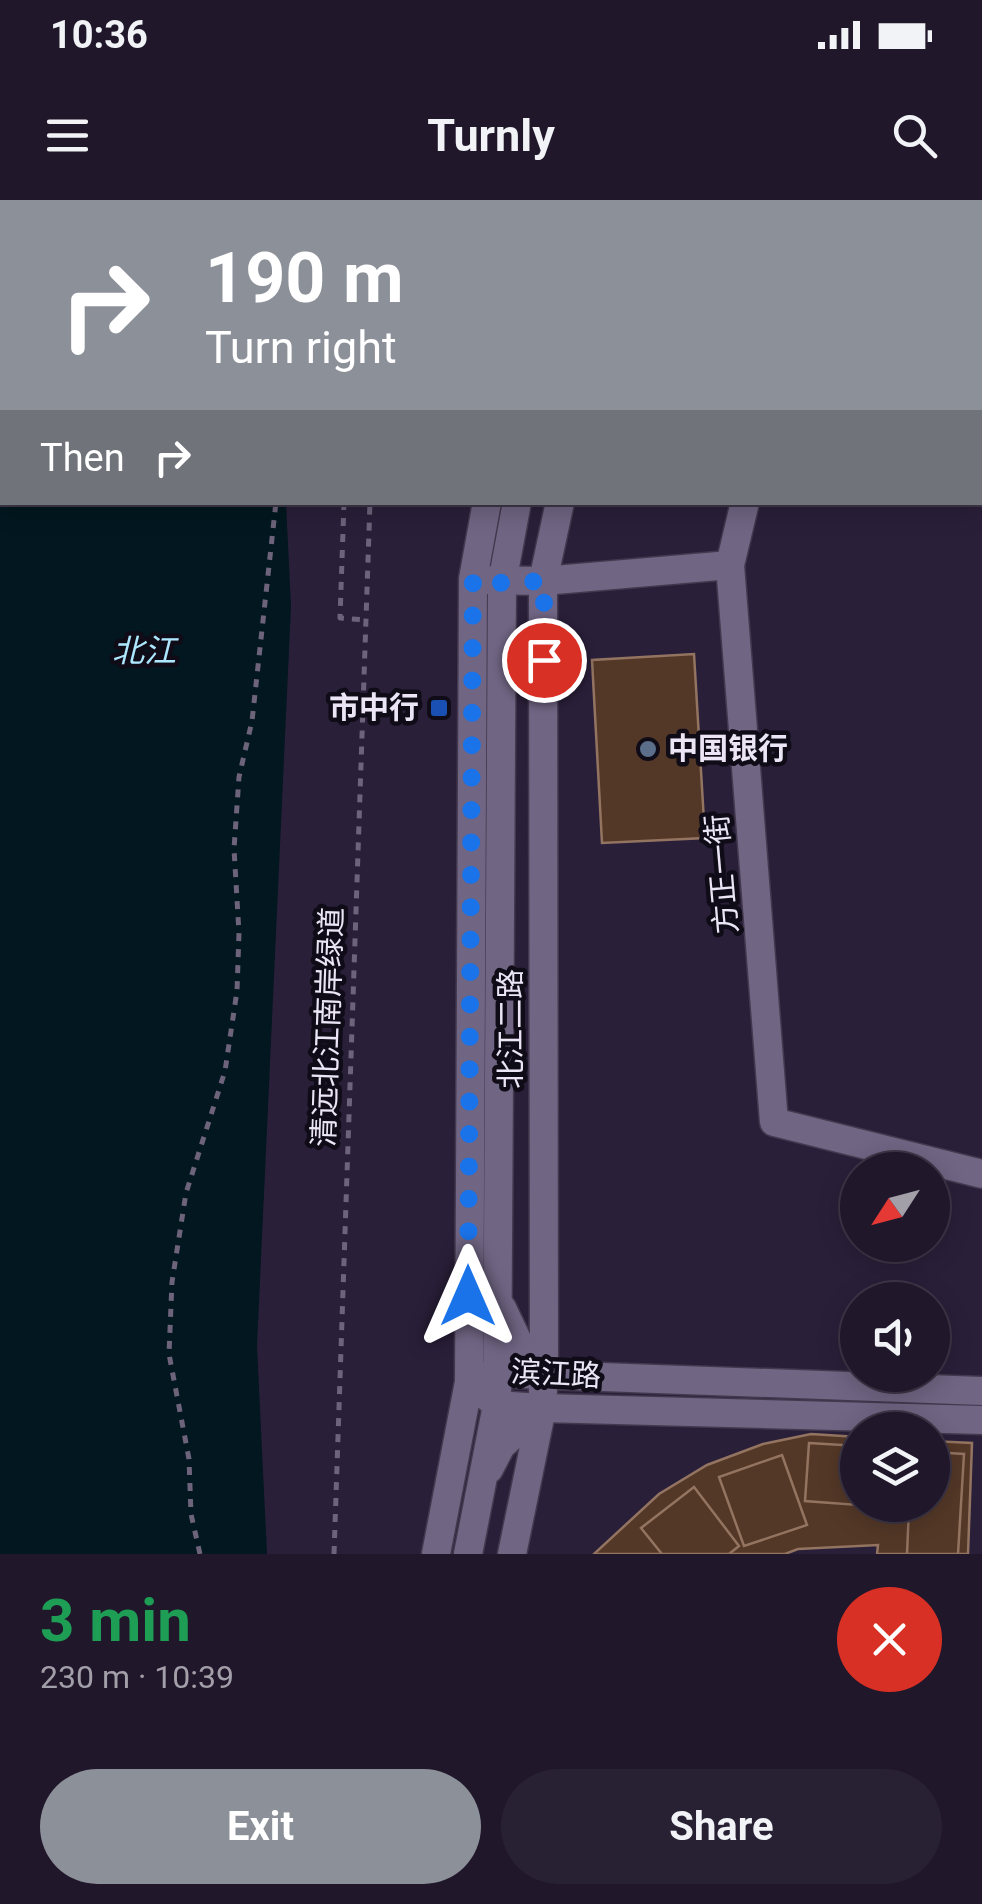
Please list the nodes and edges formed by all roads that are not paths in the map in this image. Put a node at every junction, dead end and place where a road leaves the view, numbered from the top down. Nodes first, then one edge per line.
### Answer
1 (486, 505) edge
2 (516, 505) edge
3 (559, 505) edge
4 (744, 505) edge
5 (730, 564) junction
6 (473, 579) junction
7 (544, 581) junction
8 (502, 583) junction
9 (982, 1174) edge
10 (497, 1298) junction
11 (497, 1373) junction
12 (544, 1374) junction
13 (469, 1382) junction
14 (982, 1392) edge
15 (496, 1404) junction
16 (542, 1408) junction
17 (982, 1420) edge
18 (481, 1483) junction
19 (436, 1554) edge
20 (468, 1554) edge
21 (512, 1554) edge

1 - 6 main road, 北江二路
2 - 8 main road, 北江二路
3 - 7 main road, 北江二路
4 - 5 main road, 方正一街
5 - 7 main road
5 - 9 main road, 方正一街
6 - 8 main road
6 - 13 main road, 北江二路
7 - 8 main road
7 - 12 main road, 北江二路
8 - 10 main road, 北江二路
10 - 11 main road, 北江二路
10 - 12 main road
11 - 12 main road, 滨江路
11 - 13 main road, 滨江路
11 - 15 main road, 北江二路
12 - 14 main road, 滨江路
12 - 16 main road, 北江二路
13 - 15 main road, 滨江路
13 - 19 main road, 北江二路
15 - 16 main road, 滨江路
15 - 18 main road, 北江二路
16 - 17 main road, 滨江路
16 - 18 main road
16 - 21 main road, 北江二路
18 - 20 main road, 北江二路

